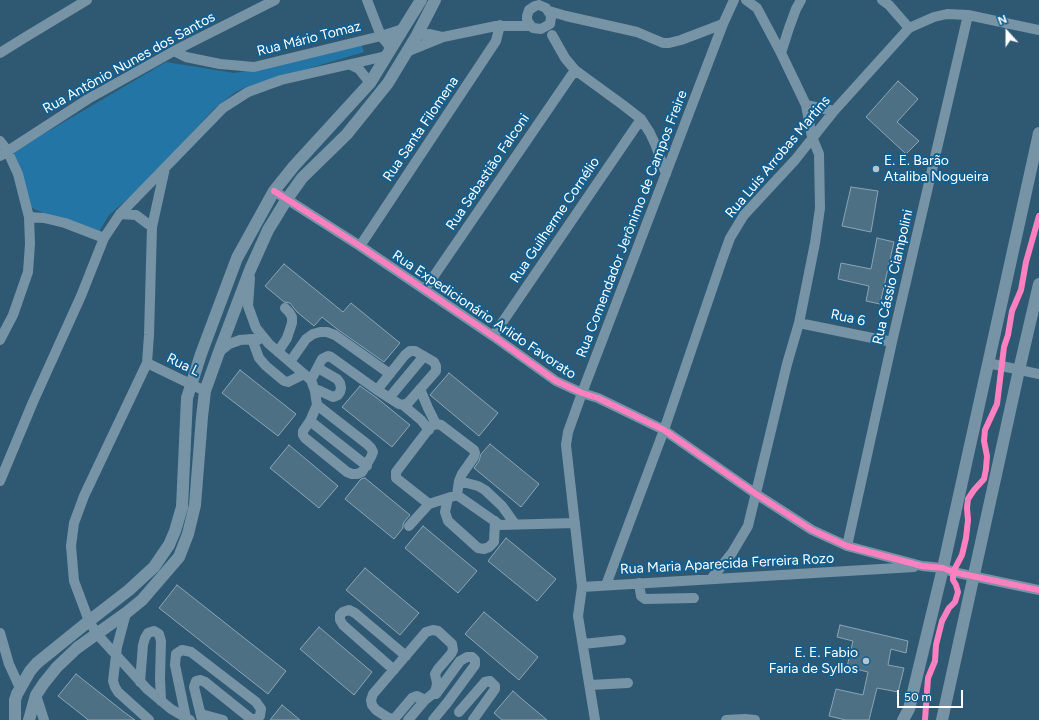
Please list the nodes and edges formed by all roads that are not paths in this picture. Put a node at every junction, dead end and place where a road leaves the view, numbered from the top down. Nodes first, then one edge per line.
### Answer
1 (87, 0) edge
2 (275, 0) edge
3 (367, 0) edge
4 (421, 0) edge
5 (435, 0) edge
6 (734, 0) edge
7 (746, 0) edge
8 (801, 0) edge
9 (882, 0) edge
10 (542, 14) edge
11 (968, 14) junction
12 (723, 24) junction
13 (500, 25) junction
14 (909, 28) junction
15 (403, 29) junction
16 (1039, 30) edge
17 (417, 35) junction
18 (381, 36) junction
19 (443, 37) junction
20 (174, 51) junction
21 (389, 52) junction
22 (406, 52) junction
23 (0, 53) edge
24 (781, 53) junction
25 (351, 65) junction
26 (575, 70) junction
27 (370, 84) junction
28 (806, 105) junction
29 (834, 111) junction
30 (641, 120) junction
31 (1039, 134) edge
32 (812, 137) junction
33 (0, 141) edge
34 (4, 153) edge
35 (166, 168) junction
36 (666, 174) junction
37 (274, 191) junction
38 (287, 199) junction
39 (120, 214) junction
40 (29, 216) junction
41 (152, 227) junction
42 (104, 238) junction
43 (360, 246) junction
44 (250, 270) junction
45 (1039, 284) edge
46 (425, 289) junction
47 (285, 308) dead end
48 (799, 323) junction
49 (493, 336) junction
50 (252, 338) junction
51 (0, 340) edge
52 (892, 342) junction
53 (269, 344) junction
54 (219, 352) junction
55 (278, 352) junction
56 (424, 356) junction
57 (290, 362) junction
58 (147, 363) junction
59 (988, 363) junction
60 (318, 368) junction
61 (1019, 370) junction
62 (390, 374) junction
63 (1039, 374) edge
64 (308, 377) junction
65 (191, 384) junction
66 (420, 389) junction
67 (315, 390) junction
68 (376, 390) junction
69 (206, 391) junction
70 (582, 393) junction
71 (389, 398) junction
72 (317, 405) junction
73 (403, 405) junction
74 (310, 421) junction
75 (433, 427) junction
76 (664, 430) junction
77 (366, 466) junction
78 (0, 481) edge
79 (459, 481) junction
80 (756, 494) junction
81 (453, 497) junction
82 (429, 504) junction
83 (495, 521) junction
84 (575, 523) junction
85 (515, 524) junction
86 (409, 526) dead end
87 (847, 546) junction
88 (922, 566) junction
89 (943, 568) junction
90 (973, 576) junction
91 (711, 579) junction
92 (639, 583) junction
93 (606, 585) junction
94 (582, 587) junction
95 (1039, 590) edge
96 (694, 598) dead end
97 (126, 613) junction
98 (89, 621) junction
99 (0, 633) edge
100 (97, 634) junction
101 (620, 640) dead end
102 (583, 644) junction
103 (116, 655) junction
104 (406, 656) junction
105 (394, 670) junction
106 (140, 682) junction
107 (628, 683) dead end
108 (590, 685) junction
109 (21, 687) junction
110 (435, 694) junction
111 (36, 695) junction
112 (425, 700) junction
113 (161, 701) junction
114 (447, 703) junction
115 (16, 705) junction
116 (459, 712) junction
117 (202, 717) edge
118 (33, 718) edge
119 (188, 719) edge
120 (15, 720) edge
121 (44, 720) edge
122 (149, 720) edge
123 (223, 720) edge
124 (408, 720) edge
125 (433, 720) edge
126 (468, 720) edge
127 (472, 720) edge
128 (595, 720) edge
129 (726, 720) edge
130 (755, 720) edge
131 (903, 720) edge
132 (942, 720) edge

1 - 23 street
2 - 20 street, Rua Antônio Nunes dos Santos
3 - 18 street
4 - 15 street
5 - 17 street
6 - 12 street, Rua Comendador Jerônimo de Campos Freire
7 - 24 street
8 - 24 street
9 - 14 street
10 - 12 street
10 - 13 street
10 - 13 street
10 - 26 street
11 - 14 street, Rua Luis Arrobas Martins
11 - 16 street, Rua Luis Arrobas Martins
11 - 52 street, Rua Cássio Ciampolini
12 - 36 street, Rua Comendador Jerônimo de Campos Freire
13 - 19 street
13 - 43 street, Rua Santa Filomena
14 - 29 street, Rua Luis Arrobas Martins
15 - 17 street
15 - 18 street, Rua Mário Tomaz
15 - 21 street
17 - 19 street
17 - 22 street
18 - 20 street, Rua Mário Tomaz
18 - 21 street, Rua Mário Tomaz
19 - 22 street
20 - 34 street, Rua Antônio Nunes dos Santos
21 - 22 street
21 - 25 street
21 - 27 street
22 - 38 street
24 - 28 street
25 - 27 street
25 - 35 street
26 - 30 street
26 - 46 street, Rua Sebastião Falconi
27 - 37 street
28 - 29 street
28 - 32 street
29 - 32 street, Rua Luis Arrobas Martins
30 - 36 street
30 - 49 street, Rua Guilherme Cornélio
31 - 59 street
32 - 48 street
32 - 76 street, Rua Luis Arrobas Martins
33 - 34 street
34 - 40 street
35 - 39 street
35 - 41 street
36 - 70 street, Rua Comendador Jerônimo de Campos Freire
37 - 38 street, Rua Expedicionário Arlido Favorato
37 - 65 street
38 - 43 street, Rua Expedicionário Arlido Favorato
38 - 44 street
39 - 41 street
39 - 42 street
40 - 42 street
40 - 51 street
41 - 58 street
42 - 78 street
43 - 46 street, Rua Expedicionário Arlido Favorato
44 - 53 street
44 - 54 street
45 - 61 street
46 - 49 street, Rua Expedicionário Arlido Favorato
47 - 55 street
48 - 52 street, Rua 6
48 - 80 street
49 - 70 street, Rua Expedicionário Arlido Favorato
50 - 53 street
50 - 54 street
50 - 64 street
52 - 87 street, Rua Cássio Ciampolini
53 - 55 street
54 - 69 street
55 - 57 street
56 - 62 street
56 - 66 street
56 - 71 street
57 - 62 street
57 - 64 street
58 - 65 street, Rua L
58 - 98 street
59 - 61 street
59 - 89 street
60 - 64 street
60 - 67 street
60 - 68 street
61 - 63 street
61 - 90 street
62 - 68 street
64 - 67 street
65 - 69 street, Rua L
65 - 98 street
66 - 73 street
66 - 75 street
67 - 72 street
68 - 71 street
69 - 97 street
70 - 76 street, Rua Expedicionário Arlido Favorato
70 - 84 street, Rua Comendador Jerônimo de Campos Freire
71 - 73 street
72 - 74 street
72 - 77 street
73 - 75 street
74 - 77 street
74 - 77 street
75 - 79 street
75 - 82 street
76 - 80 street, Rua Expedicionário Arlido Favorato
76 - 93 street, Rua Luis Arrobas Martins
79 - 81 street
79 - 85 street
80 - 87 street, Rua Expedicionário Arlido Favorato
80 - 91 street
81 - 82 street
81 - 83 street
81 - 83 street
82 - 86 street
83 - 85 street
84 - 85 street
84 - 94 street, Rua Comendador Jerônimo de Campos Freire
87 - 88 street, Rua Expedicionário Arlido Favorato
88 - 89 street, Rua Expedicionário Arlido Favorato
88 - 91 street, Rua Maria Aparecida Ferreira Rozo
89 - 90 street, Rua Expedicionário Arlido Favorato
89 - 131 street
90 - 95 street, Rua Expedicionário Arlido Favorato
90 - 132 street
91 - 92 street, Rua Maria Aparecida Ferreira Rozo
92 - 93 street, Rua Maria Aparecida Ferreira Rozo
92 - 96 street
93 - 94 street, Rua Maria Aparecida Ferreira Rozo
94 - 102 street, Rua Comendador Jerônimo de Campos Freire
97 - 100 street
97 - 103 street
98 - 100 street
98 - 109 street
99 - 109 street
100 - 103 street
100 - 111 street
101 - 102 street
102 - 108 street, Rua Comendador Jerônimo de Campos Freire
103 - 106 street
103 - 122 street
104 - 105 street
104 - 105 street
104 - 110 street
105 - 112 street
106 - 113 street
106 - 113 street
107 - 108 street
108 - 128 street, Rua Comendador Jerônimo de Campos Freire
109 - 111 street
109 - 115 street
110 - 112 street
110 - 114 street
110 - 114 street
111 - 118 street
111 - 121 street
112 - 124 street
113 - 119 street
114 - 116 street
114 - 125 street
115 - 118 street
115 - 120 street
116 - 126 street
116 - 127 street
117 - 119 street
117 - 123 street
129 - 130 street

